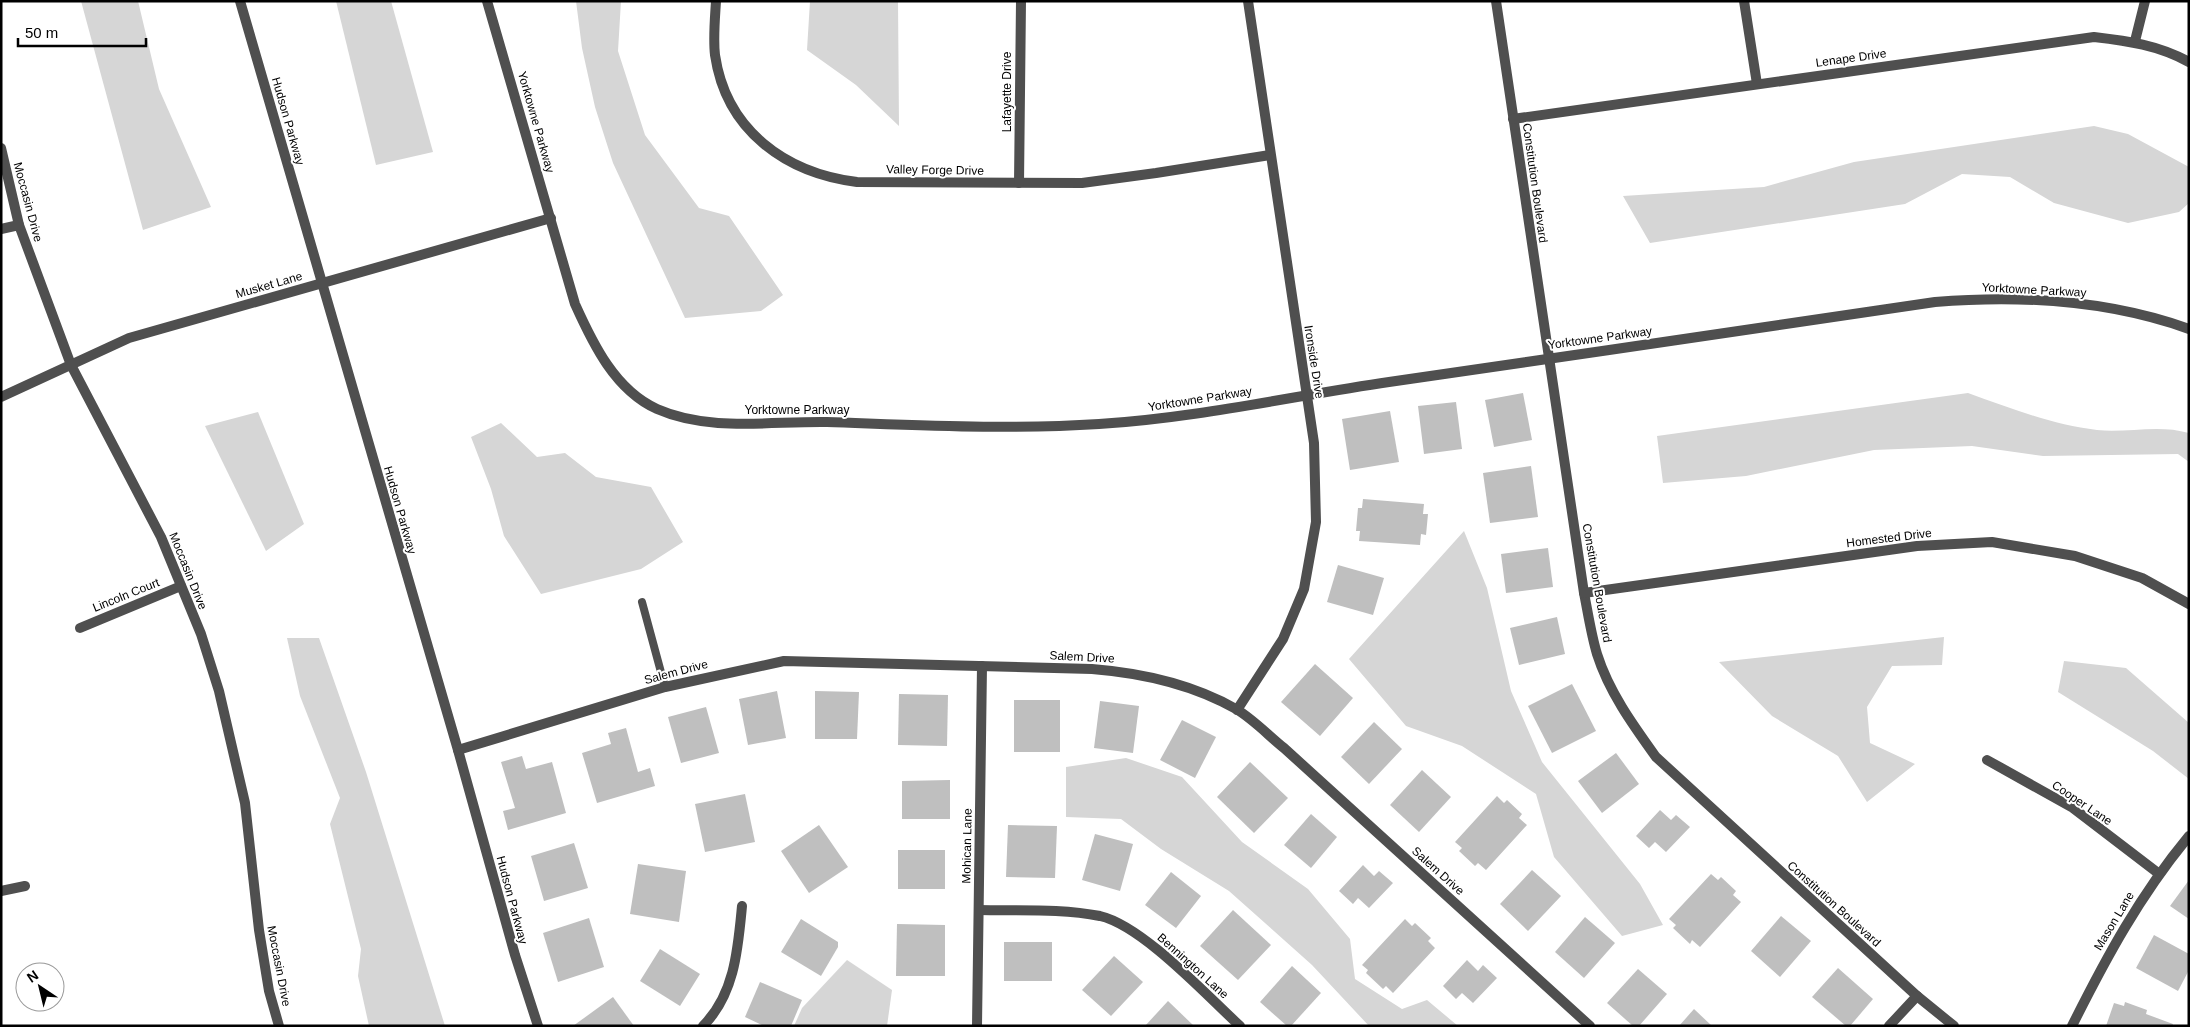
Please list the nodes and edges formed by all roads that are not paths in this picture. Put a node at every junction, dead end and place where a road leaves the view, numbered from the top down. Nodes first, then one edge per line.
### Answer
1 (240, 1) edge
2 (487, 1) edge
3 (716, 1) edge
4 (1021, 1) edge
5 (1248, 1) edge
6 (1496, 1) edge
7 (1744, 1) edge
8 (2145, 1) edge
9 (2135, 41) junction
10 (2189, 62) edge
11 (1757, 84) junction
12 (1514, 120) junction
13 (1, 148) edge
14 (1270, 155) junction
15 (1019, 184) junction
16 (551, 218) junction
17 (19, 225) junction
18 (1, 229) edge
19 (321, 283) junction
20 (2189, 329) edge
21 (1548, 359) junction
22 (70, 365) junction
23 (1306, 394) junction
24 (1, 397) edge
25 (181, 586) junction
26 (1584, 593) junction
27 (642, 602) dead end
28 (2189, 604) edge
29 (80, 628) dead end
30 (982, 666) junction
31 (665, 687) junction
32 (1237, 710) junction
33 (458, 750) junction
34 (1987, 760) dead end
35 (2189, 836) edge
36 (2158, 873) junction
37 (24, 886) dead end
38 (1, 891) edge
39 (742, 906) dead end
40 (979, 910) junction
41 (1917, 996) junction
42 (279, 1026) edge
43 (538, 1026) edge
44 (703, 1026) edge
45 (977, 1026) edge
46 (1240, 1026) edge
47 (1590, 1026) edge
48 (1889, 1026) edge
49 (1954, 1026) edge
50 (2072, 1026) edge

1 - 19 street, Hudson Parkway
2 - 16 street, Yorktowne Parkway
3 - 15 street, Valley Forge Drive
4 - 15 street, Lafayette Drive
5 - 14 street, Ironside Drive
6 - 12 street, Constitution Boulevard
7 - 11 street
8 - 9 street
9 - 10 street, Lenape Drive
9 - 11 street, Lenape Drive
11 - 12 street, Lenape Drive
12 - 21 street, Constitution Boulevard
13 - 17 street, Moccasin Drive
14 - 15 street, Valley Forge Drive
14 - 23 street, Ironside Drive
16 - 19 street, Musket Lane
16 - 23 street, Yorktowne Parkway
17 - 18 street
17 - 22 street, Moccasin Drive
19 - 22 street, Musket Lane
19 - 33 street, Hudson Parkway
20 - 21 street, Yorktowne Parkway
21 - 23 street, Yorktowne Parkway
21 - 26 street, Constitution Boulevard
22 - 24 street, Musket Lane
22 - 25 street, Moccasin Drive
23 - 32 street, Ironside Drive
25 - 29 street, Lincoln Court
25 - 42 street, Moccasin Drive
26 - 28 street, Homested Drive
26 - 41 street, Constitution Boulevard
27 - 31 lane
30 - 31 street, Salem Drive
30 - 32 street, Salem Drive
30 - 40 street, Mohican Lane
31 - 33 street, Salem Drive
32 - 47 street, Salem Drive
33 - 43 street, Hudson Parkway
34 - 36 street, Cooper Lane
35 - 36 street, Mason Lane
36 - 50 street, Mason Lane
37 - 38 street
39 - 44 street
40 - 45 street, Mohican Lane
40 - 46 street, Bennington Lane
41 - 48 street
41 - 49 street, Constitution Boulevard

